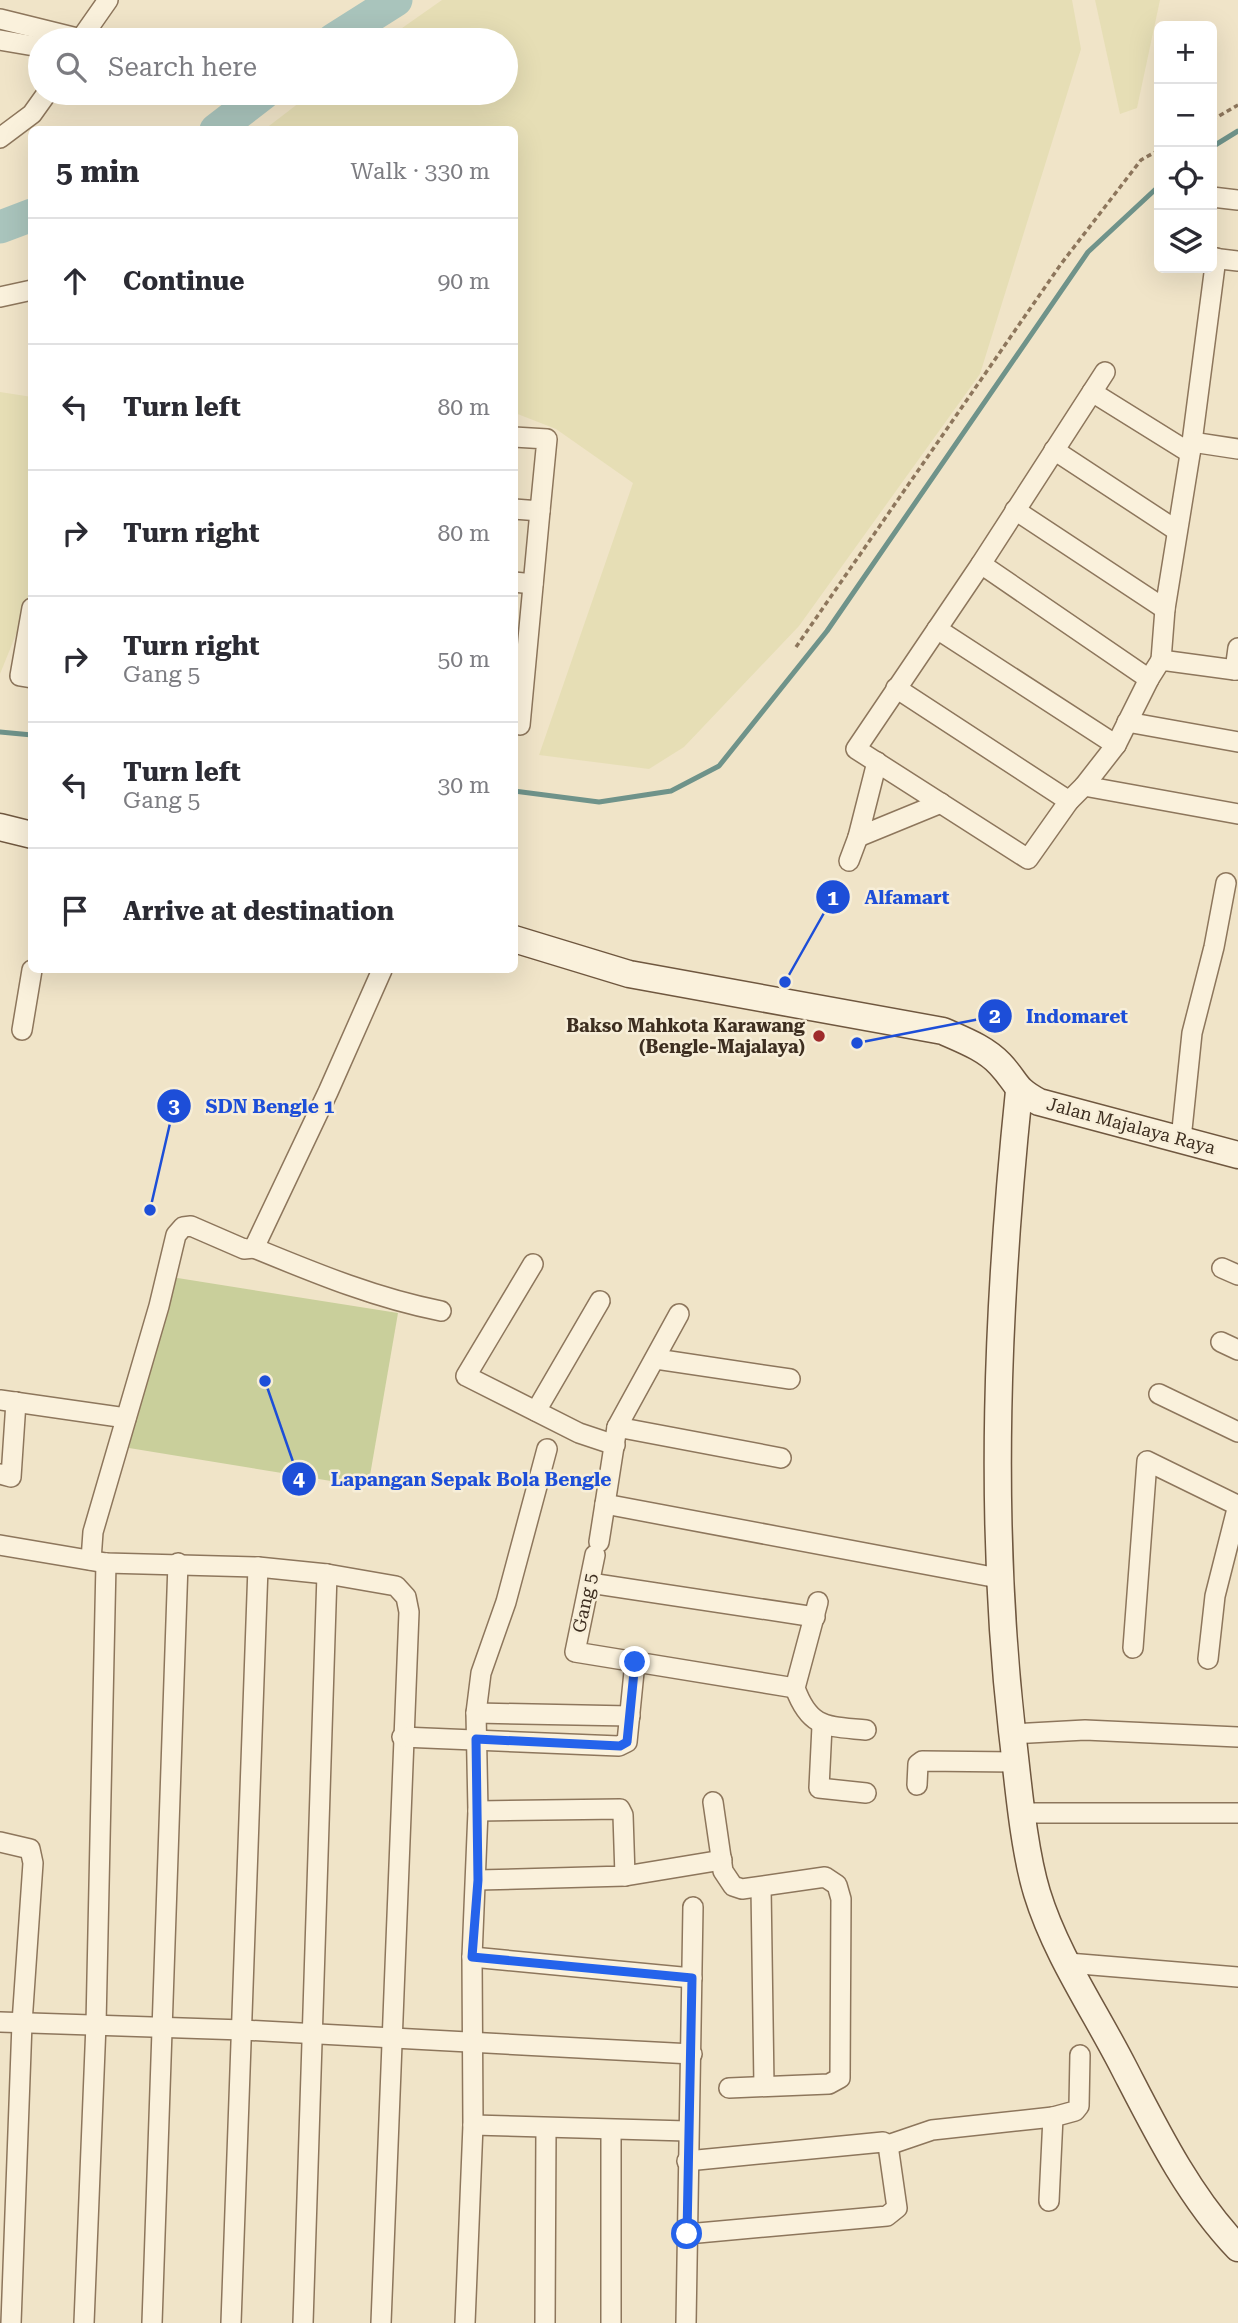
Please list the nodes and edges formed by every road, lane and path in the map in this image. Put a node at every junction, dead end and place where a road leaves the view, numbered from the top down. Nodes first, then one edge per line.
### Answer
1 (108, 0) edge
2 (0, 19) edge
3 (36, 28) edge
4 (89, 28) edge
5 (0, 40) edge
6 (28, 45) edge
7 (38, 105) edge
8 (1238, 105) edge
9 (1217, 117) edge
10 (0, 138) edge
11 (1154, 153) edge
12 (1217, 198) edge
13 (1238, 200) edge
14 (1217, 258) edge
15 (1238, 261) edge
16 (1212, 273) edge
17 (28, 291) edge
18 (0, 297) edge
19 (1105, 372) dead end
20 (1092, 392) junction
21 (518, 437) edge
22 (1191, 448) junction
23 (1238, 449) edge
24 (1054, 450) junction
25 (518, 509) edge
26 (1015, 510) junction
27 (540, 511) junction
28 (1176, 530) junction
29 (981, 564) junction
30 (524, 583) edge
31 (1165, 609) junction
32 (937, 629) junction
33 (28, 631) edge
34 (796, 647) dead end
35 (1238, 648) edge
36 (521, 653) edge
37 (1161, 660) junction
38 (1236, 670) edge
39 (28, 677) edge
40 (1149, 680) junction
41 (896, 688) junction
42 (1127, 722) junction
43 (518, 725) edge
44 (1238, 742) edge
45 (1116, 745) junction
46 (877, 762) junction
47 (1084, 786) junction
48 (1069, 801) junction
49 (941, 803) junction
50 (1238, 814) edge
51 (0, 827) edge
52 (28, 834) edge
53 (858, 837) junction
54 (849, 861) dead end
55 (1226, 883) dead end
56 (518, 940) edge
57 (32, 973) edge
58 (381, 973) edge
59 (22, 1030) dead end
60 (1018, 1091) junction
61 (1181, 1139) junction
62 (1238, 1155) edge
63 (254, 1248) junction
64 (533, 1264) dead end
65 (600, 1301) dead end
66 (441, 1311) dead end
67 (679, 1314) dead end
68 (656, 1359) junction
69 (790, 1379) dead end
70 (1159, 1394) dead end
71 (8, 1401) edge
72 (536, 1411) junction
73 (126, 1418) junction
74 (1238, 1432) edge
75 (616, 1436) junction
76 (547, 1449) dead end
77 (781, 1458) dead end
78 (0, 1474) edge
79 (605, 1504) junction
80 (1238, 1505) edge
81 (0, 1545) edge
82 (98, 1562) junction
83 (178, 1563) junction
84 (258, 1567) junction
85 (327, 1573) junction
86 (998, 1578) junction
87 (590, 1583) junction
88 (1133, 1648) dead end
89 (1208, 1659) dead end
90 (635, 1662) junction
91 (795, 1689) junction
92 (475, 1713) junction
93 (630, 1716) junction
94 (822, 1726) junction
95 (866, 1730) dead end
96 (1013, 1734) junction
97 (402, 1737) junction
98 (1238, 1737) edge
99 (476, 1739) junction
100 (1016, 1762) junction
101 (917, 1785) dead end
102 (866, 1793) dead end
103 (713, 1802) dead end
104 (478, 1811) junction
105 (1024, 1812) junction
106 (1238, 1813) edge
107 (0, 1842) edge
108 (722, 1860) junction
109 (625, 1876) junction
110 (478, 1880) junction
111 (761, 1886) junction
112 (693, 1907) dead end
113 (472, 1957) junction
114 (1068, 1963) junction
115 (1238, 1977) edge
116 (692, 1978) junction
117 (0, 2022) edge
118 (22, 2023) junction
119 (96, 2024) junction
120 (163, 2027) junction
121 (243, 2030) junction
122 (315, 2035) junction
123 (391, 2039) junction
124 (472, 2045) junction
125 (692, 2054) junction
126 (1080, 2055) dead end
127 (764, 2086) junction
128 (729, 2088) dead end
129 (1054, 2117) junction
130 (473, 2125) junction
131 (546, 2129) junction
132 (611, 2131) junction
133 (687, 2131) junction
134 (888, 2145) junction
135 (687, 2161) junction
136 (1049, 2201) dead end
137 (687, 2234) junction
138 (1238, 2248) edge
139 (10, 2323) edge
140 (84, 2323) edge
141 (152, 2323) edge
142 (231, 2323) edge
143 (303, 2323) edge
144 (382, 2323) edge
145 (465, 2323) edge
146 (545, 2323) edge
147 (611, 2323) edge
148 (686, 2323) edge

1 - 4 street
2 - 3 street
5 - 6 street
7 - 10 street
8 - 9 path
11 - 34 path
12 - 13 street
14 - 15 street
16 - 22 street
17 - 18 street
19 - 20 street
20 - 22 street
20 - 24 street
21 - 27 street
22 - 23 street
22 - 28 street
24 - 26 street
24 - 28 street
25 - 27 street
26 - 29 street
26 - 31 street
27 - 30 street
28 - 31 street
29 - 32 street
29 - 40 street
30 - 36 street
31 - 37 street
32 - 41 street
32 - 45 street
33 - 39 street
35 - 38 street
36 - 43 street
37 - 38 street
37 - 40 street
40 - 42 street
41 - 46 street
41 - 48 street
42 - 44 street
42 - 45 street
45 - 47 street
46 - 49 street
46 - 53 street
47 - 48 street
47 - 50 street
48 - 49 street
49 - 53 street
51 - 52 street
53 - 54 street
55 - 61 street
56 - 60 street
57 - 59 street
58 - 63 street
60 - 61 street, Jalan Majalaya Raya
60 - 86 street
61 - 62 street, Jalan Majalaya Raya
63 - 66 street
63 - 73 street
64 - 72 street
65 - 72 street
67 - 68 street
68 - 69 street
68 - 75 street
70 - 74 street
71 - 73 street
71 - 78 street
72 - 75 street
73 - 82 street
75 - 77 street
75 - 79 street, Gang 5
76 - 92 street
79 - 86 street
79 - 87 street, Gang 5
80 - 88 street
80 - 89 street
81 - 82 street
82 - 83 street
82 - 119 street
83 - 84 street
83 - 120 street
84 - 85 street
84 - 121 street
85 - 97 street
85 - 122 street
86 - 96 street
87 - 90 street, Gang 5
87 - 91 street
90 - 91 street
90 - 93 street
91 - 94 street
92 - 93 street
92 - 99 street
93 - 99 street
94 - 95 street
94 - 102 street
96 - 98 street
96 - 100 street
97 - 99 street
97 - 123 street
99 - 104 street
100 - 101 street
100 - 105 street
103 - 108 street
104 - 109 street
104 - 110 street
105 - 106 street
105 - 114 street
107 - 118 street
108 - 109 street
108 - 111 street
109 - 110 street
110 - 113 street
111 - 127 street
111 - 127 street
112 - 116 street
113 - 116 street
113 - 124 street
114 - 115 street
114 - 138 street
116 - 125 street
117 - 118 street
118 - 119 street
118 - 139 street
119 - 120 street
119 - 140 street
120 - 121 street
120 - 141 street
121 - 122 street
121 - 142 street
122 - 123 street
122 - 143 street
123 - 124 street
123 - 144 street
124 - 125 street
124 - 130 street
125 - 133 street
126 - 129 street
127 - 128 street
129 - 134 street
129 - 136 street
130 - 131 street
130 - 145 street
131 - 132 street
131 - 146 street
132 - 133 street
132 - 147 street
133 - 135 street
134 - 135 street
134 - 137 street
135 - 137 street
137 - 148 street

